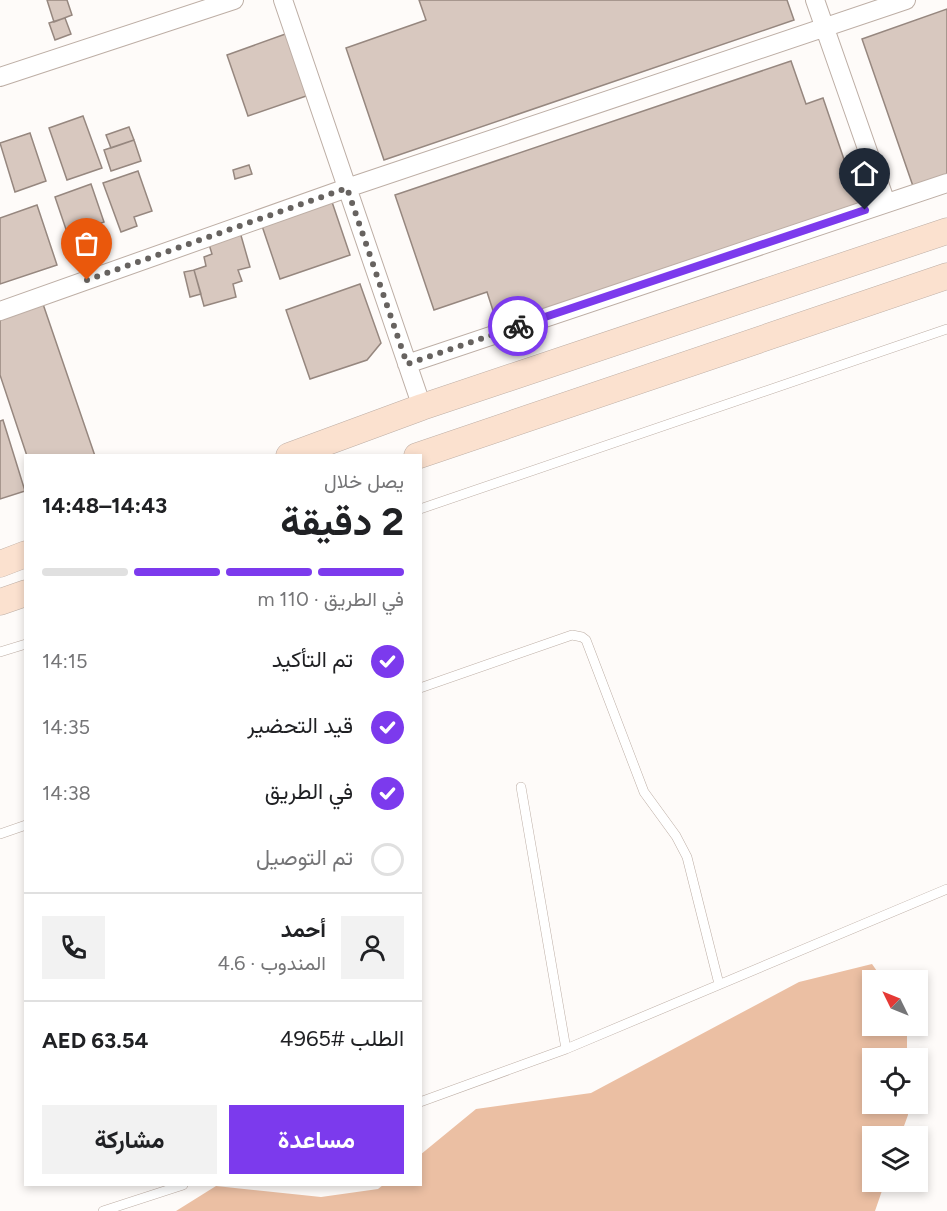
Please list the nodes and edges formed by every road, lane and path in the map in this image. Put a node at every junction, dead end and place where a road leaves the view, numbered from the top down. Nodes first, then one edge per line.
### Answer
1 (283, 0) edge
2 (815, 0) edge
3 (906, 0) edge
4 (224, 1) edge
5 (825, 27) junction
6 (0, 77) edge
7 (947, 183) edge
8 (347, 188) junction
9 (886, 203) junction
10 (947, 231) edge
11 (947, 276) edge
12 (0, 311) edge
13 (947, 329) edge
14 (407, 364) junction
15 (422, 407) junction
16 (294, 454) edge
17 (422, 454) edge
18 (422, 508) edge
19 (24, 555) edge
20 (0, 564) edge
21 (24, 594) edge
22 (0, 602) edge
23 (24, 645) edge
24 (0, 652) edge
25 (422, 687) edge
26 (521, 787) dead end
27 (24, 826) edge
28 (0, 834) edge
29 (947, 889) edge
30 (719, 984) junction
31 (566, 1049) junction
32 (422, 1101) edge
33 (180, 1186) edge
34 (103, 1211) edge

1 - 8 street
2 - 5 street
3 - 5 street
4 - 6 street
5 - 8 street
5 - 9 street
7 - 9 street
8 - 12 street
8 - 14 street
9 - 14 street
10 - 15 main road
11 - 17 main road
13 - 18 lane
14 - 15 street
15 - 16 main road
19 - 20 main road
21 - 22 main road
23 - 24 lane
25 - 30 lane
26 - 31 lane
27 - 28 lane
29 - 30 lane
30 - 31 lane
31 - 32 lane
33 - 34 lane

